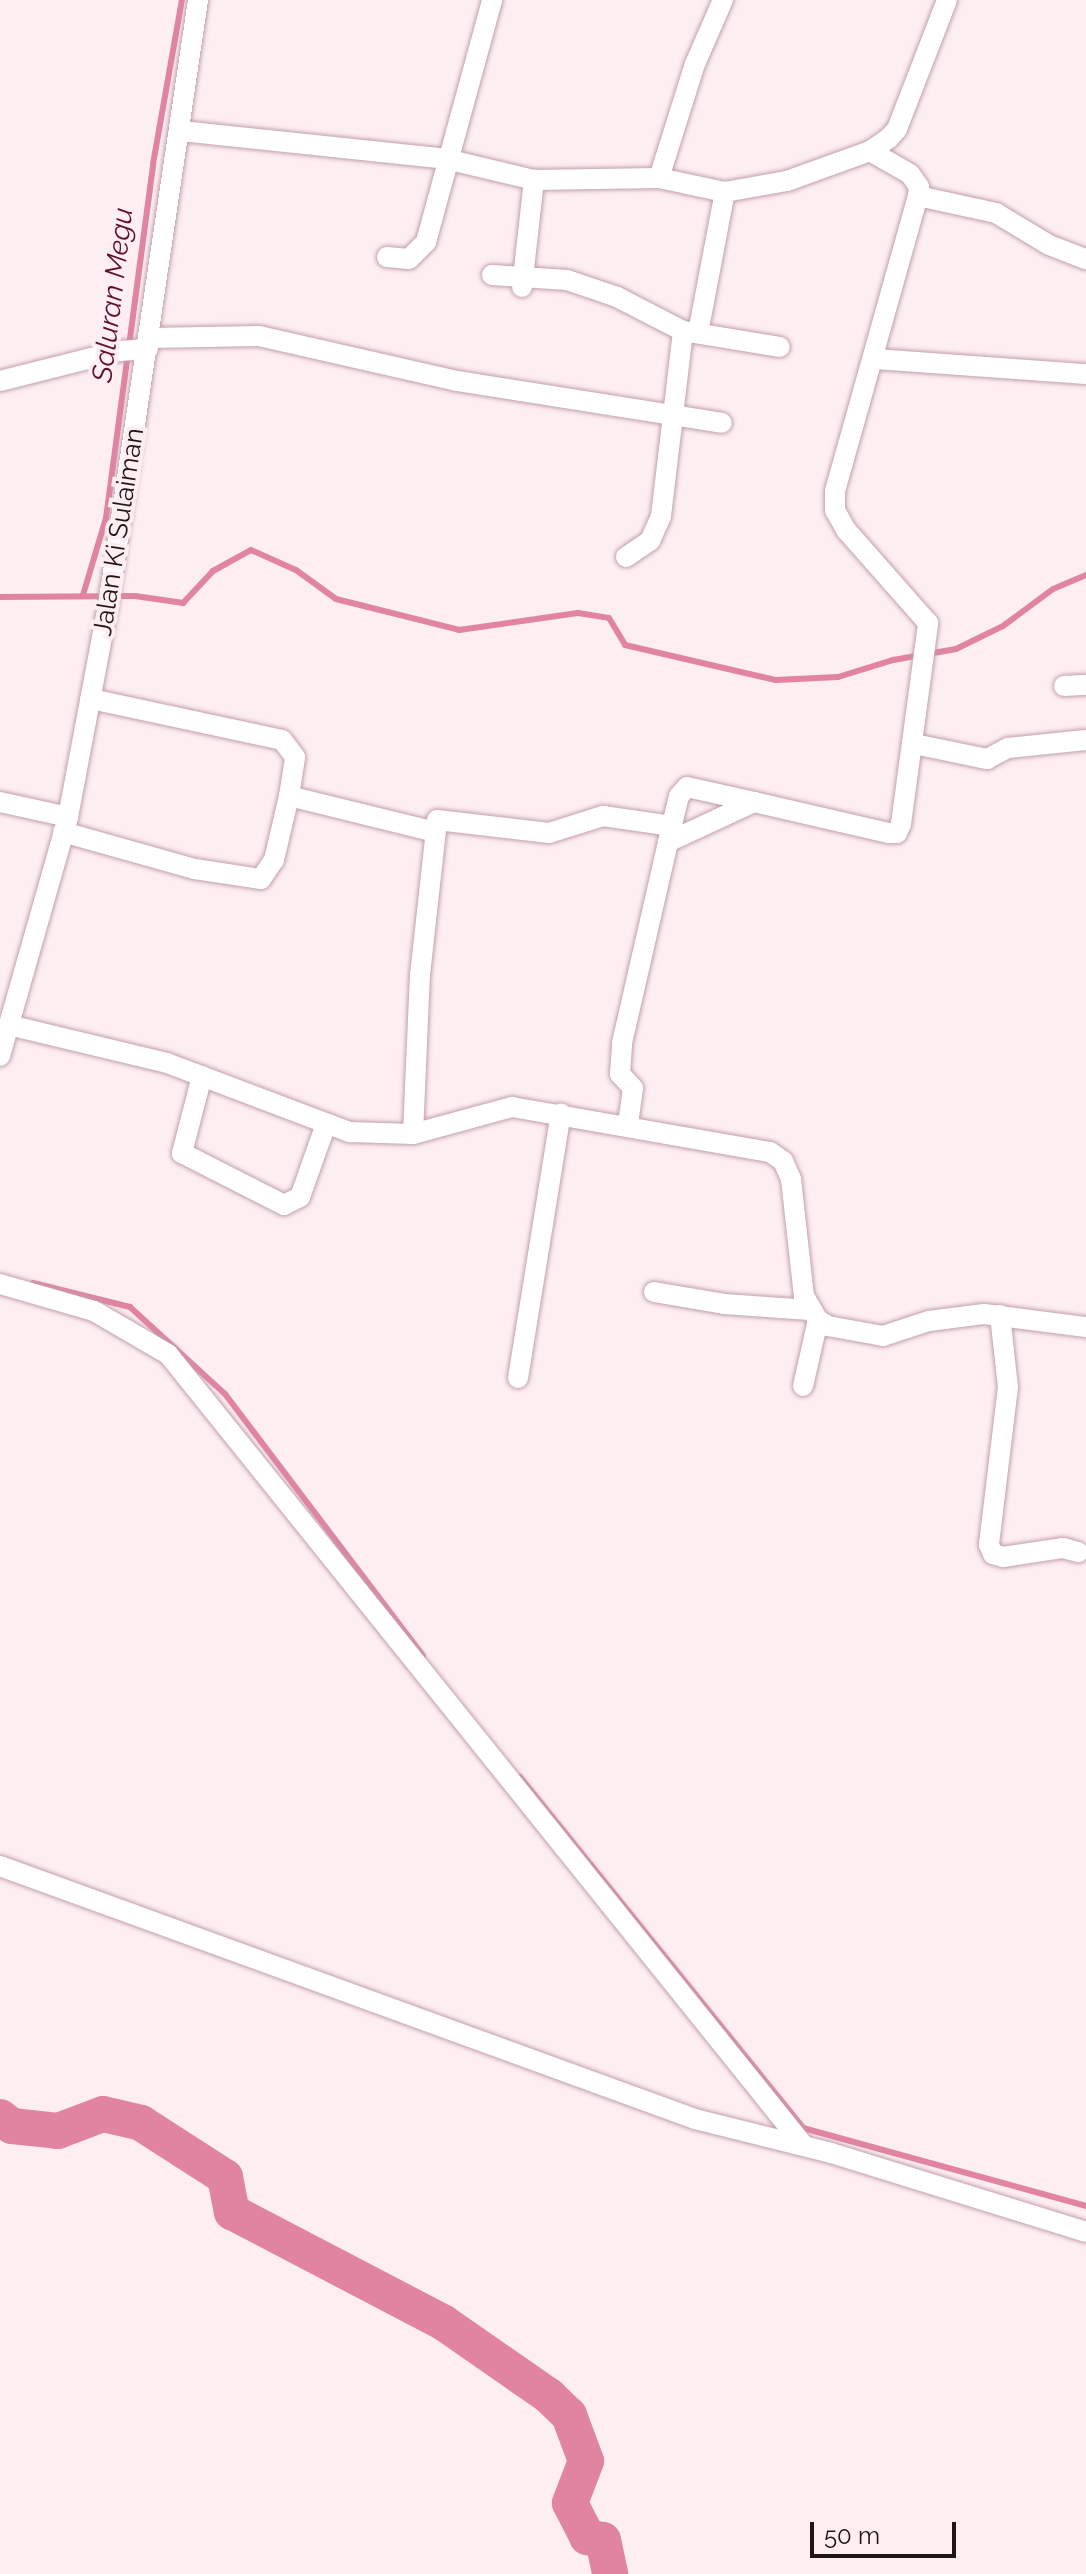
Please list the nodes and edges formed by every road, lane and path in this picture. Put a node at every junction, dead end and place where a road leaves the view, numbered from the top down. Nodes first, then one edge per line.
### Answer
1 (198, 0) edge
2 (492, 0) edge
3 (723, 0) edge
4 (947, 0) edge
5 (181, 131) junction
6 (870, 151) junction
7 (446, 159) junction
8 (659, 178) junction
9 (534, 180) junction
10 (725, 192) junction
11 (918, 196) junction
12 (387, 257) dead end
13 (1086, 259) edge
14 (492, 275) dead end
15 (523, 282) junction
16 (691, 332) junction
17 (137, 347) junction
18 (780, 347) dead end
19 (875, 359) junction
20 (1086, 374) edge
21 (0, 381) edge
22 (671, 416) junction
23 (722, 423) dead end
24 (626, 557) dead end
25 (1086, 685) edge
26 (1064, 686) dead end
27 (90, 699) junction
28 (1086, 740) edge
29 (914, 744) junction
30 (289, 796) junction
31 (0, 802) edge
32 (754, 802) junction
33 (66, 824) junction
34 (432, 831) junction
35 (670, 834) junction
36 (9, 1025) junction
37 (0, 1056) edge
38 (202, 1076) junction
39 (561, 1113) junction
40 (326, 1124) junction
41 (628, 1124) junction
42 (413, 1134) junction
43 (0, 1284) edge
44 (654, 1292) dead end
45 (814, 1315) junction
46 (1000, 1315) junction
47 (1086, 1327) edge
48 (518, 1378) dead end
49 (803, 1386) dead end
50 (1078, 1552) dead end
51 (0, 1866) edge
52 (804, 2146) junction
53 (1086, 2232) edge

1 - 5 street, Jalan Ki Sulaiman
2 - 7 street
3 - 8 street
4 - 6 street
5 - 7 street
5 - 17 street, Jalan Ki Sulaiman
6 - 10 street
6 - 11 street
7 - 9 street
7 - 12 street
8 - 9 street
8 - 10 street
9 - 15 street
10 - 16 street
11 - 13 street
11 - 19 street
14 - 15 street
15 - 16 street
16 - 18 street
16 - 22 street
17 - 21 street
17 - 22 street
17 - 27 street, Jalan Ki Sulaiman
19 - 20 street
19 - 29 street
22 - 23 street
22 - 24 street
25 - 26 street
27 - 30 street
27 - 33 street, Jalan Ki Sulaiman
28 - 29 street
29 - 32 street
30 - 33 street
30 - 34 street
31 - 33 street
32 - 35 street
32 - 35 street
33 - 36 street, Jalan Ki Sulaiman
34 - 35 street
34 - 42 street
35 - 41 street
36 - 37 street, Jalan Ki Sulaiman
36 - 38 street
38 - 40 street
38 - 40 street
39 - 41 street
39 - 42 street
39 - 48 street
40 - 42 street
41 - 45 street
43 - 52 street
44 - 45 street
45 - 46 street
45 - 49 street
46 - 47 street
46 - 50 street
51 - 52 street
52 - 53 street

